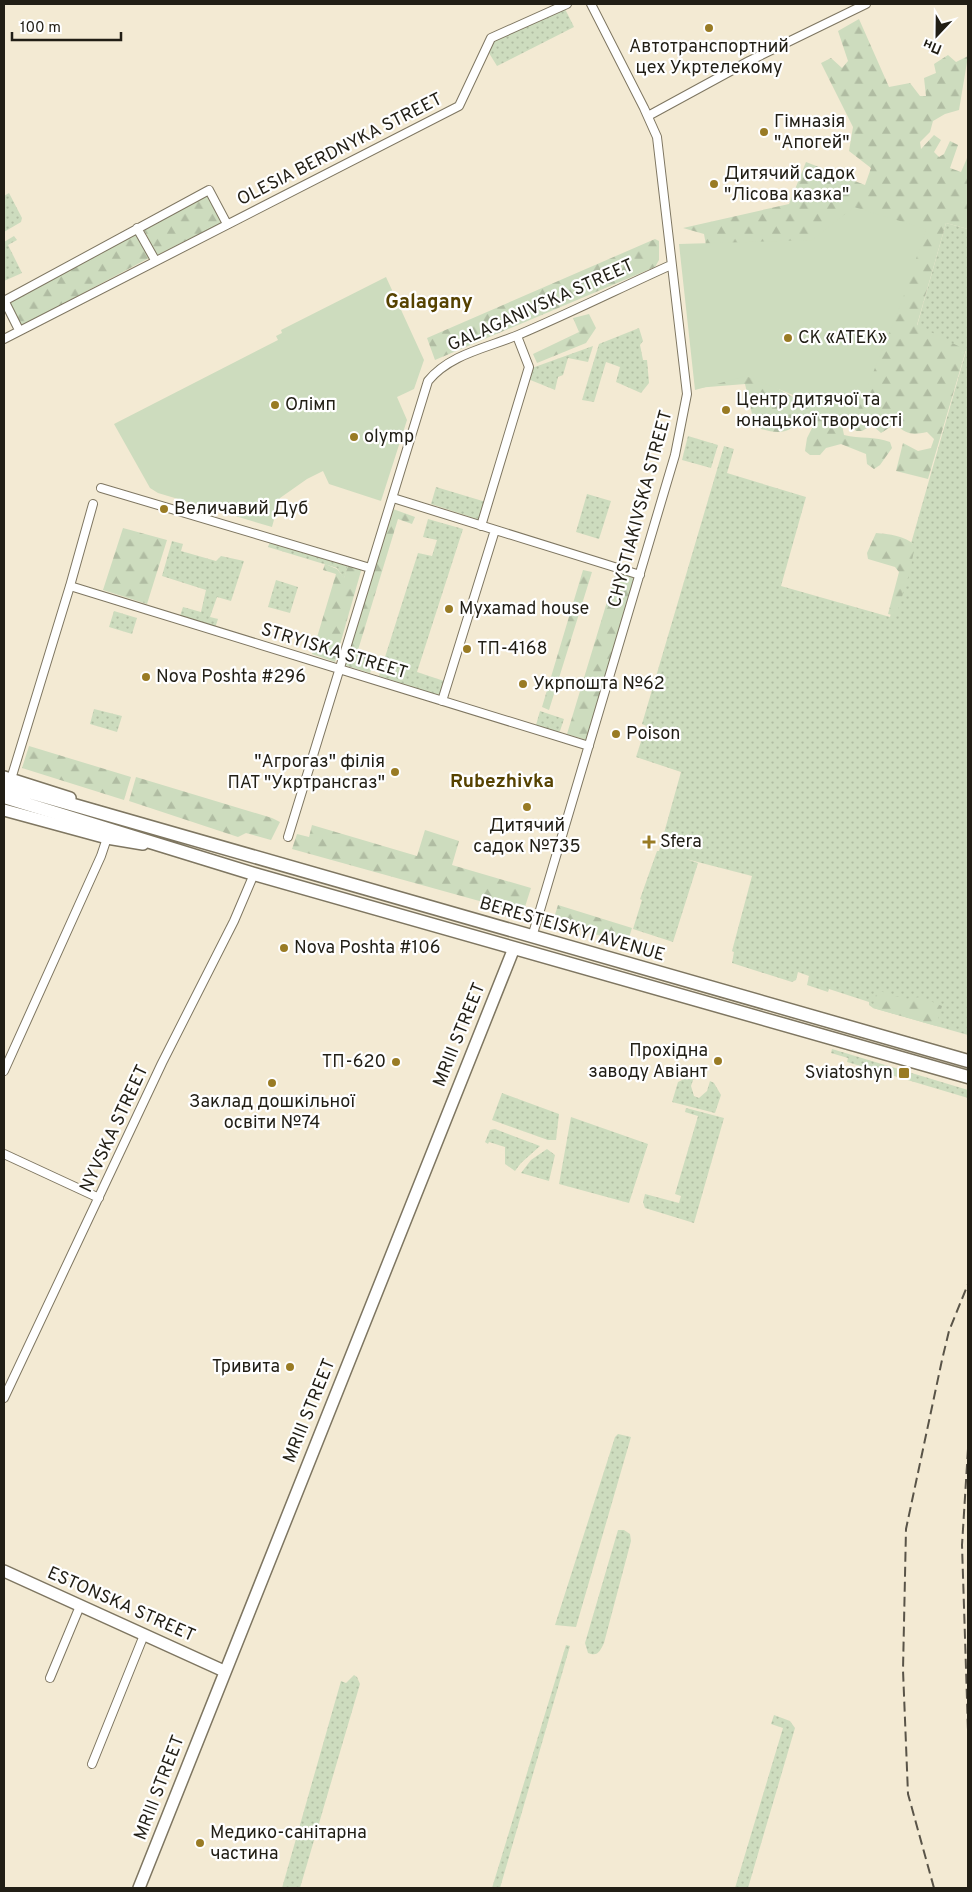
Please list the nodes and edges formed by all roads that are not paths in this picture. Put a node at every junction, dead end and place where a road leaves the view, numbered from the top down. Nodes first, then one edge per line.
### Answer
1 (567, 4) edge
2 (590, 4) edge
3 (866, 4) edge
4 (648, 116) junction
5 (227, 224) junction
6 (137, 228) junction
7 (155, 260) junction
8 (671, 265) junction
9 (4, 300) edge
10 (19, 330) junction
11 (516, 336) junction
12 (4, 338) edge
13 (101, 488) dead end
14 (393, 498) junction
15 (92, 504) dead end
16 (481, 526) junction
17 (495, 530) junction
18 (370, 568) junction
19 (640, 575) junction
20 (70, 586) junction
21 (338, 670) junction
22 (442, 701) junction
23 (589, 746) junction
24 (6, 781) edge
25 (4, 797) edge
26 (4, 810) edge
27 (106, 827) junction
28 (166, 830) junction
29 (288, 837) dead end
30 (254, 874) junction
31 (532, 937) junction
32 (514, 948) junction
33 (968, 1061) edge
34 (4, 1071) edge
35 (968, 1077) edge
36 (4, 1154) edge
37 (99, 1198) junction
38 (4, 1398) edge
39 (4, 1571) edge
40 (80, 1606) junction
41 (144, 1635) junction
42 (224, 1671) junction
43 (50, 1678) dead end
44 (92, 1764) dead end
45 (139, 1888) edge

1 - 5 street, OLESIA BERDNYKA STREET
2 - 4 street, CHYSTIAKIVSKA STREET
3 - 4 street
4 - 8 street, CHYSTIAKIVSKA STREET
5 - 6 street, OLESIA BERDNYKA STREET
5 - 7 street, OLESIA BERDNYKA STREET
6 - 7 street
6 - 9 street, OLESIA BERDNYKA STREET
7 - 10 street, OLESIA BERDNYKA STREET
8 - 11 street, GALAGANIVSKA STREET
8 - 19 street, CHYSTIAKIVSKA STREET
9 - 10 street, OLESIA BERDNYKA STREET
10 - 12 street, OLESIA BERDNYKA STREET
11 - 14 street, GALAGANIVSKA STREET
11 - 16 street
13 - 18 street
14 - 16 street
14 - 18 street
15 - 20 street
16 - 17 street
17 - 19 street
17 - 22 street
18 - 21 street
19 - 23 street, CHYSTIAKIVSKA STREET
20 - 21 street, STRYISKA STREET
20 - 24 street
21 - 22 street, STRYISKA STREET
21 - 29 street
22 - 23 street, STRYISKA STREET
23 - 31 street, CHYSTIAKIVSKA STREET
24 - 27 main road, BERESTEISKYI AVENUE
24 - 28 street, BERESTEISKYI AVENUE
25 - 27 main road, BERESTEISKYI AVENUE
26 - 27 street, BERESTEISKYI AVENUE
27 - 28 main road, BERESTEISKYI AVENUE
27 - 30 main road, BERESTEISKYI AVENUE
27 - 34 street
28 - 31 main road, BERESTEISKYI AVENUE
30 - 32 main road, BERESTEISKYI AVENUE
30 - 37 street, NYVSKA STREET
31 - 33 main road, BERESTEISKYI AVENUE
32 - 35 main road, BERESTEISKYI AVENUE
32 - 42 street, MRIII STREET
36 - 37 street
37 - 38 street, NYVSKA STREET
39 - 40 street, ESTONSKA STREET
40 - 41 street, ESTONSKA STREET
40 - 43 street
41 - 42 street, ESTONSKA STREET
41 - 44 street
42 - 45 street, MRIII STREET

